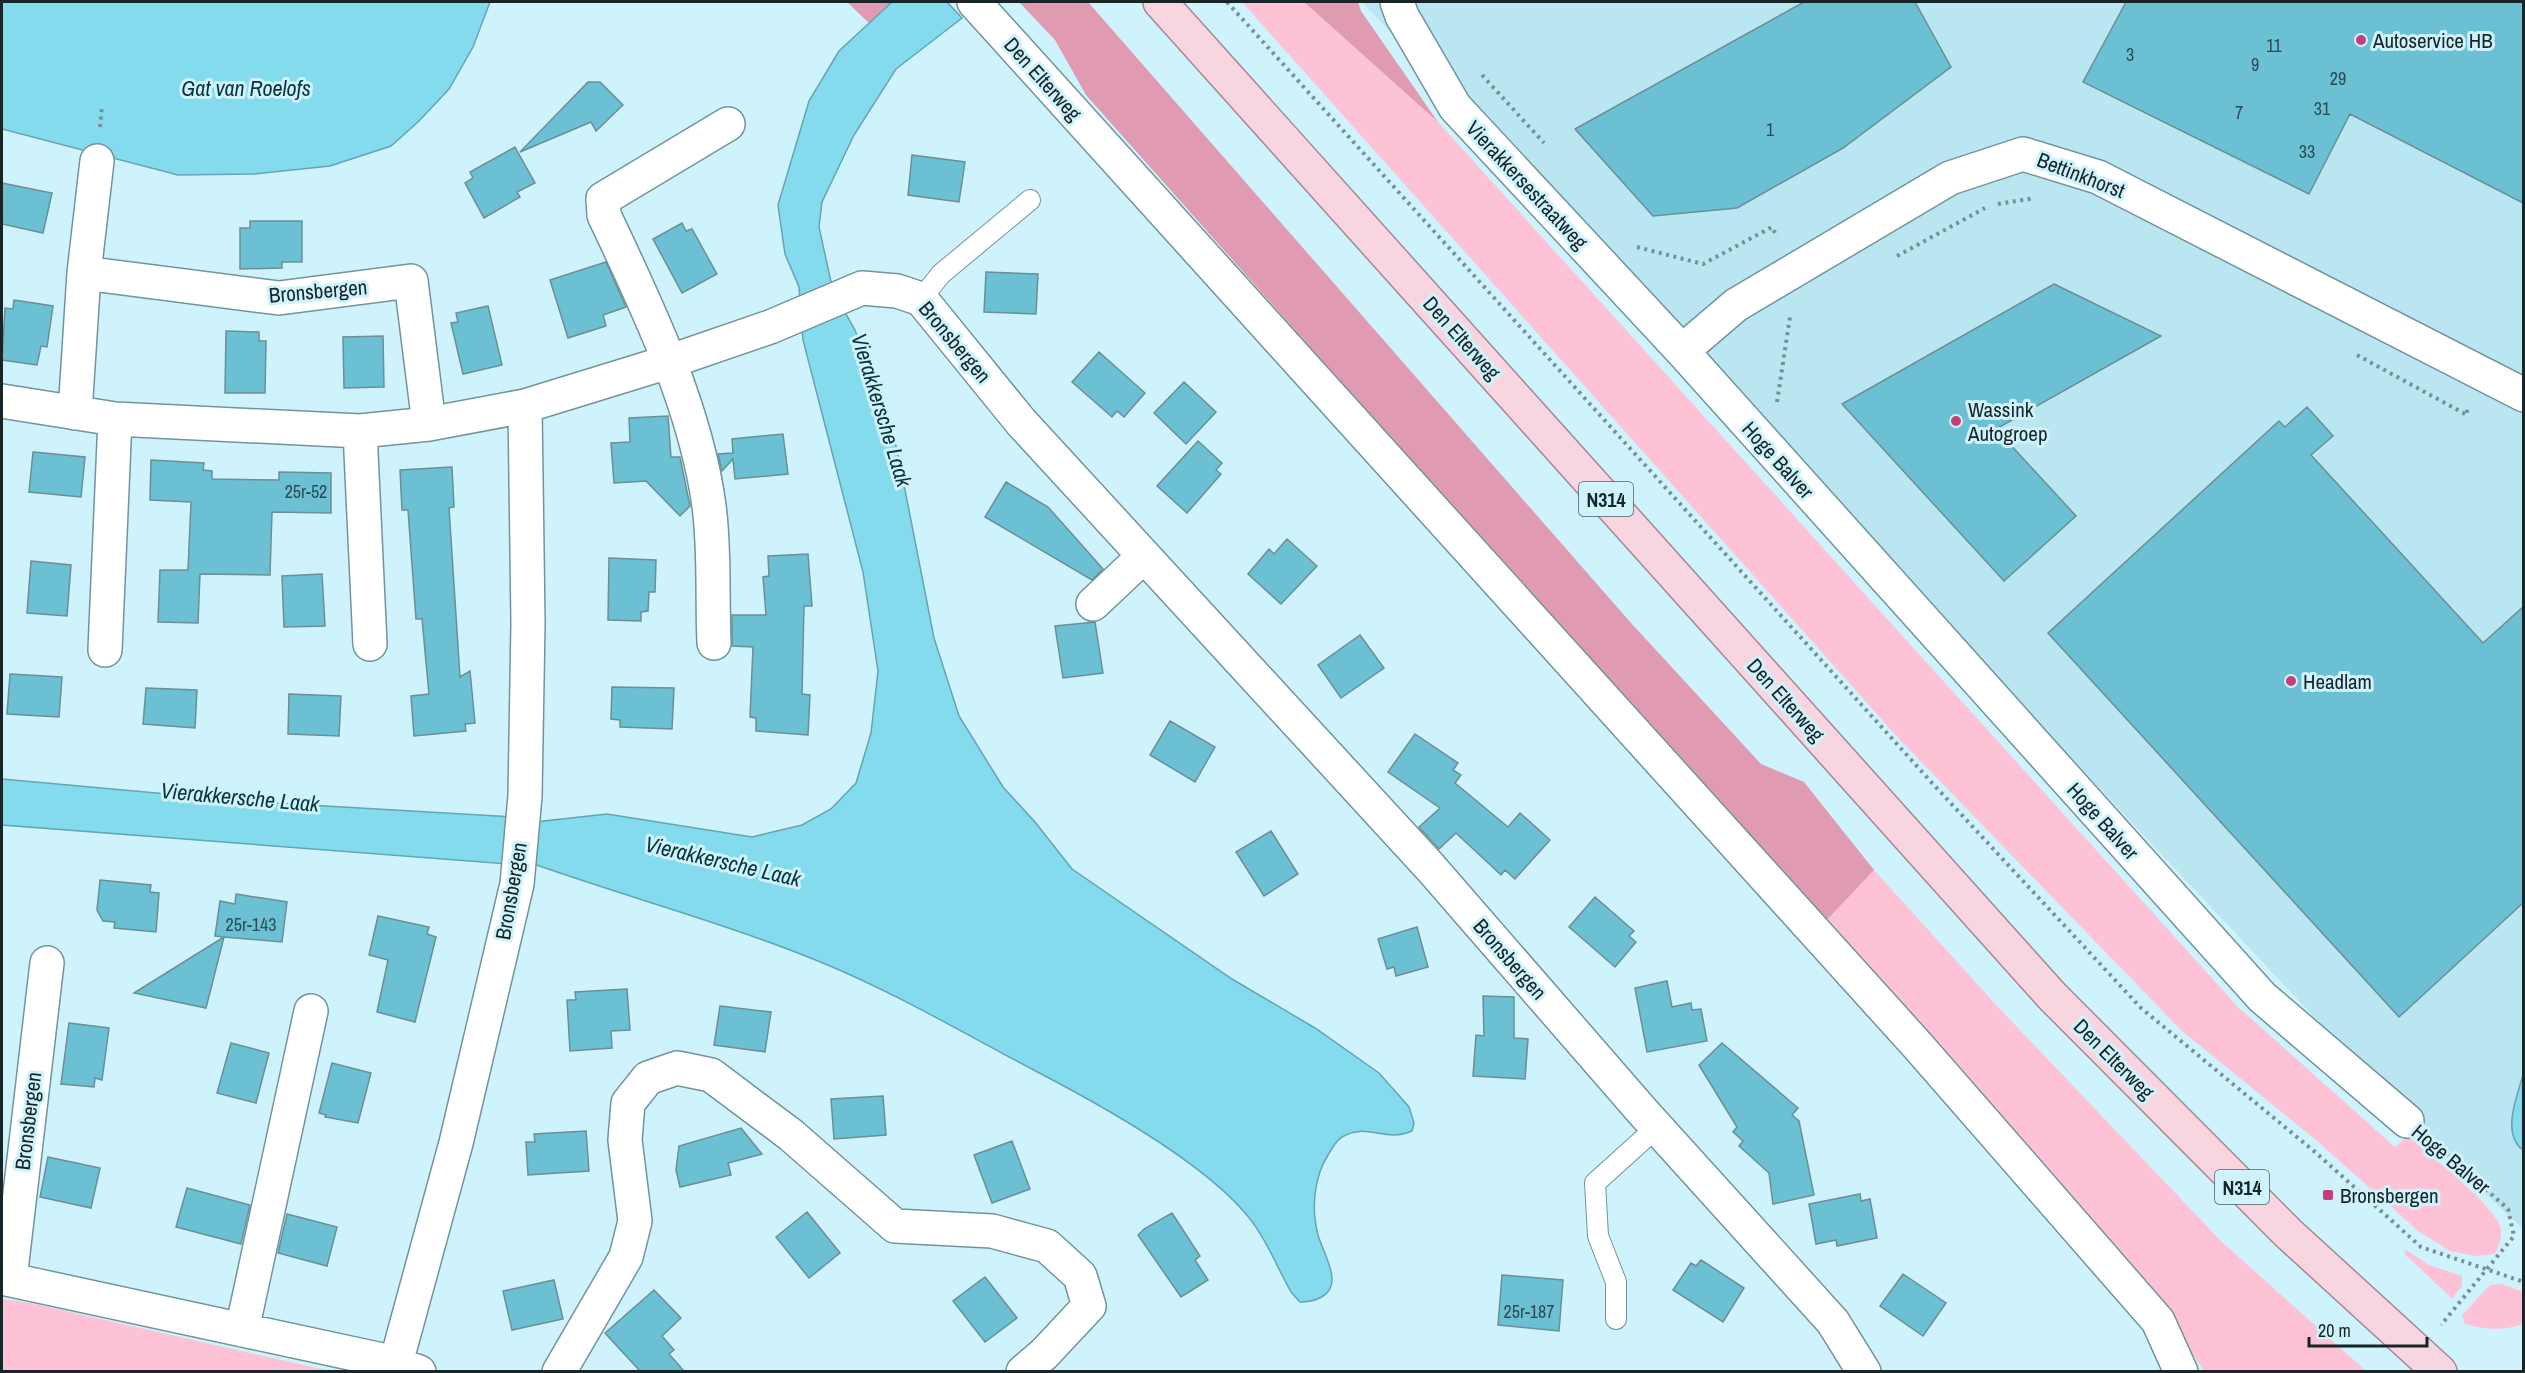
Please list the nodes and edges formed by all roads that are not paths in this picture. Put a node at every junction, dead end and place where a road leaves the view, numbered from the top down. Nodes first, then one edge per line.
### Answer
1 (974, 2) edge
2 (1160, 2) edge
3 (1397, 2) edge
4 (728, 124) dead end
5 (97, 160) dead end
6 (1030, 200) dead end
7 (84, 273) junction
8 (921, 299) junction
9 (1682, 351) junction
10 (668, 362) junction
11 (2523, 395) edge
12 (2, 401) edge
13 (525, 406) junction
14 (75, 413) junction
15 (115, 418) junction
16 (429, 424) junction
17 (360, 431) junction
18 (1144, 556) junction
19 (1093, 604) dead end
20 (714, 643) dead end
21 (370, 644) dead end
22 (105, 650) dead end
23 (47, 963) dead end
24 (311, 1011) dead end
25 (2407, 1121) road end
26 (1657, 1127) junction
27 (6, 1279) edge
28 (1616, 1319) dead end
29 (242, 1330) junction
30 (2429, 1362) edge
31 (408, 1367) edge
32 (559, 1371) edge
33 (1023, 1371) edge
34 (1864, 1371) edge
35 (2181, 1371) edge

1 - 35 street, Den Elterweg
2 - 30 main road, Den Elterweg / N314
3 - 9 street, Vierakkersestraatweg
4 - 10 street
5 - 7 street
6 - 8 lane
7 - 14 street
7 - 16 street, Bronsbergen
8 - 10 street, Bronsbergen
8 - 18 street, Bronsbergen
9 - 11 street, Bettinkhorst
9 - 25 street, Hoge Balver
10 - 13 street, Bronsbergen
10 - 20 street
12 - 14 street, Bronsbergen
13 - 16 street, Bronsbergen
13 - 31 street, Bronsbergen
14 - 15 street, Bronsbergen
15 - 17 street, Bronsbergen
15 - 22 street
16 - 17 street, Bronsbergen
17 - 21 street
18 - 19 street
18 - 26 street, Bronsbergen
23 - 27 street, Bronsbergen
24 - 29 street
26 - 28 lane
26 - 34 street, Bronsbergen
27 - 29 street, Bronsbergen
29 - 31 street, Bronsbergen
32 - 33 street

